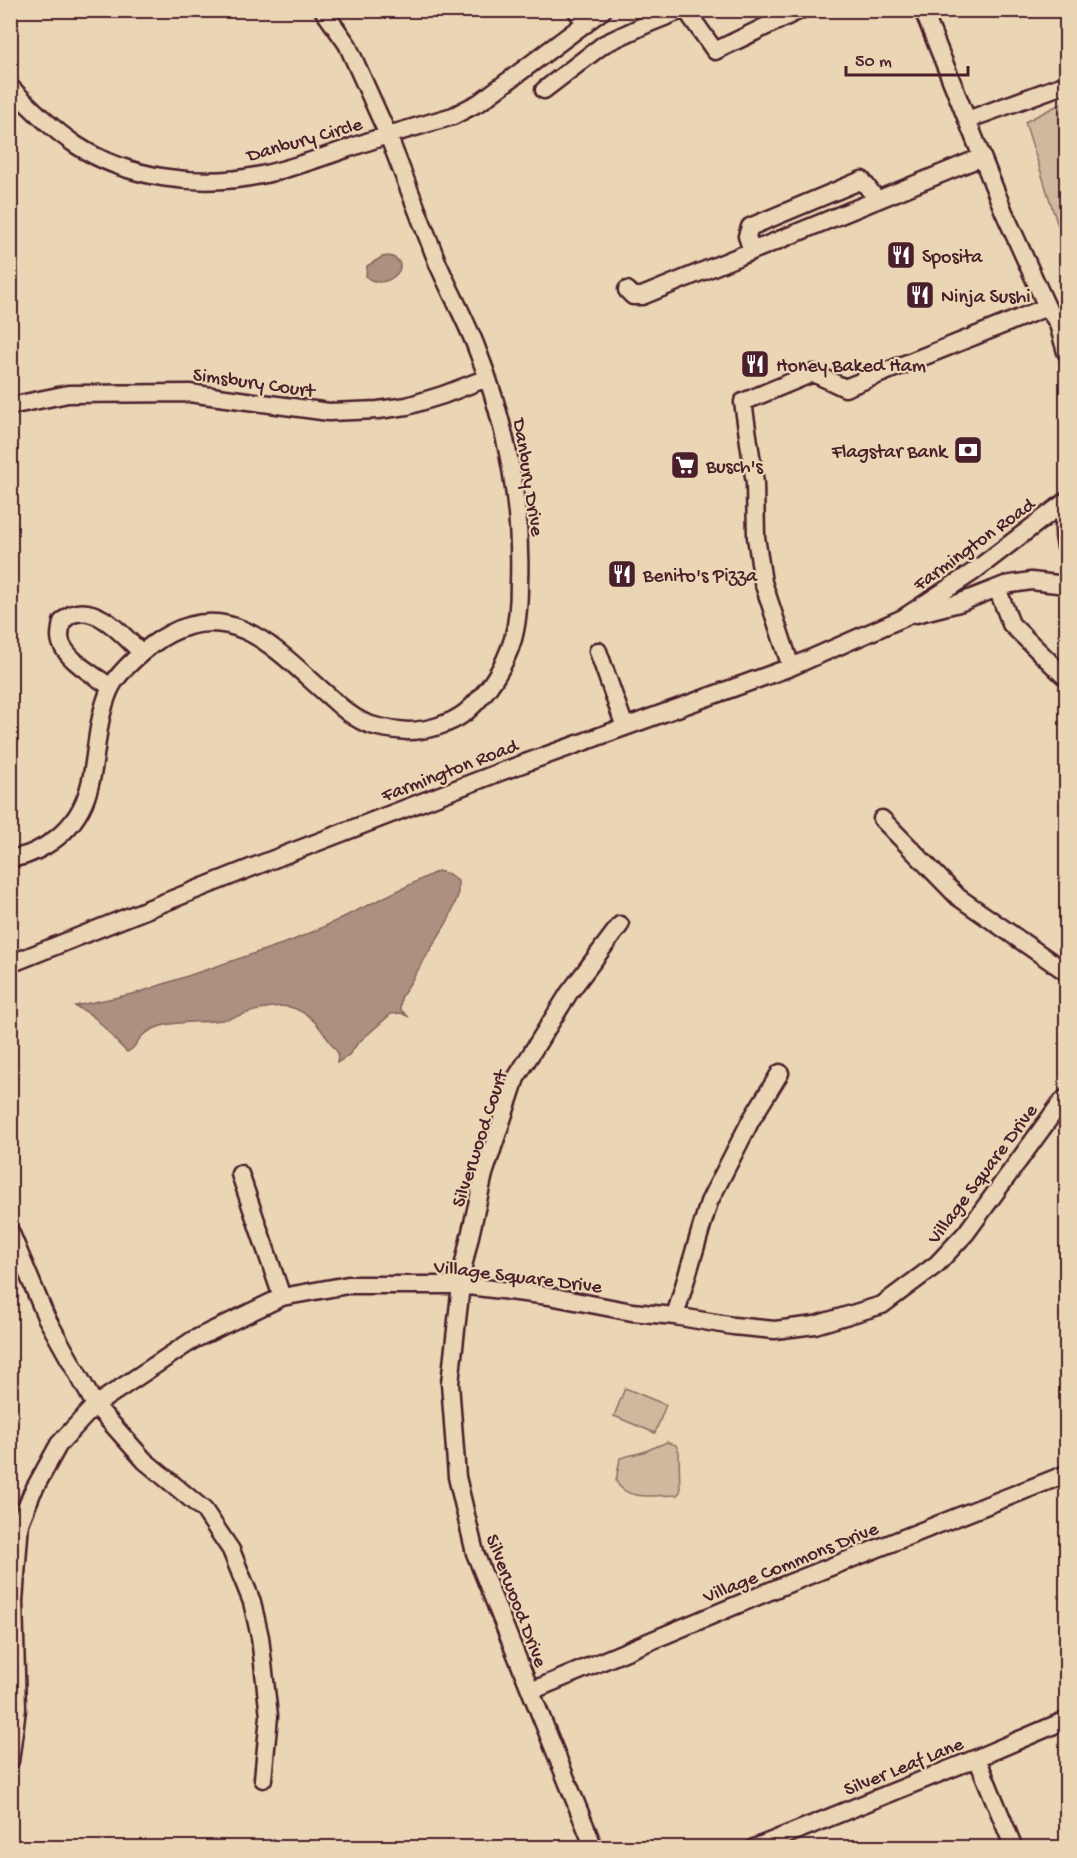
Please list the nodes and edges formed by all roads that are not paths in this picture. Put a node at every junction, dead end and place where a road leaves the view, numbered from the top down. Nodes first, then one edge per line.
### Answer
1 (323, 10) edge
2 (603, 10) edge
3 (682, 10) edge
4 (686, 10) edge
5 (800, 10) edge
6 (923, 10) edge
7 (581, 17) edge
8 (1066, 84) edge
9 (10, 87) edge
10 (543, 90) dead end
11 (967, 120) junction
12 (388, 135) junction
13 (982, 156) junction
14 (877, 200) junction
15 (807, 202) junction
16 (817, 224) junction
17 (752, 251) junction
18 (627, 290) dead end
19 (1047, 307) junction
20 (1062, 329) edge
21 (1066, 352) edge
22 (487, 378) junction
23 (10, 406) edge
24 (1066, 501) edge
25 (1066, 509) edge
26 (1066, 547) edge
27 (1066, 585) edge
28 (997, 588) junction
29 (903, 618) junction
30 (598, 651) dead end
31 (141, 652) junction
32 (791, 668) junction
33 (1065, 678) edge
34 (111, 687) junction
35 (625, 727) junction
36 (882, 819) dead end
37 (10, 858) edge
38 (621, 925) dead end
39 (10, 964) edge
40 (1066, 972) edge
41 (780, 1073) dead end
42 (1066, 1098) edge
43 (240, 1174) dead end
44 (10, 1231) edge
45 (460, 1285) junction
46 (282, 1297) junction
47 (675, 1316) junction
48 (95, 1405) junction
49 (1066, 1474) edge
50 (531, 1691) junction
51 (1066, 1720) edge
52 (977, 1758) junction
53 (10, 1761) edge
54 (263, 1779) dead end
55 (594, 1848) edge
56 (754, 1848) edge
57 (1014, 1848) edge

1 - 12 street, Danbury Circle
2 - 7 street
3 - 10 street
4 - 5 street
6 - 11 street
7 - 12 street
8 - 11 street
9 - 12 street, Danbury Circle
11 - 13 street
12 - 22 street, Danbury Drive
13 - 14 street
13 - 19 street
14 - 15 street
14 - 16 street
15 - 16 street
15 - 17 street
16 - 17 street
17 - 18 street
19 - 20 street
19 - 32 street
20 - 21 street
22 - 23 street, Simsbury Court
22 - 31 street, Danbury Drive
24 - 29 street, Farmington Road
25 - 26 street
27 - 28 street, Farmington Road
28 - 29 street, Farmington Road
28 - 33 street
29 - 32 street, Farmington Road
30 - 35 street
31 - 34 street, Danbury Drive
31 - 34 street
32 - 35 street, Farmington Road
34 - 37 street, Danbury Drive
35 - 39 street, Farmington Road
36 - 40 street
38 - 45 street, Silverwood Court
41 - 47 street
42 - 47 street, Village Square Drive
43 - 46 street
44 - 48 street
45 - 46 street, Village Square Drive
45 - 47 street, Village Square Drive
45 - 50 street, Silverwood Drive
46 - 48 street, Village Square Drive
48 - 53 street, Village Square Drive
48 - 54 street
49 - 50 street, Village Commons Drive
50 - 55 street, Silverwood Drive
51 - 52 street, Silver Leaf Lane
52 - 56 street, Silver Leaf Lane
52 - 57 street

